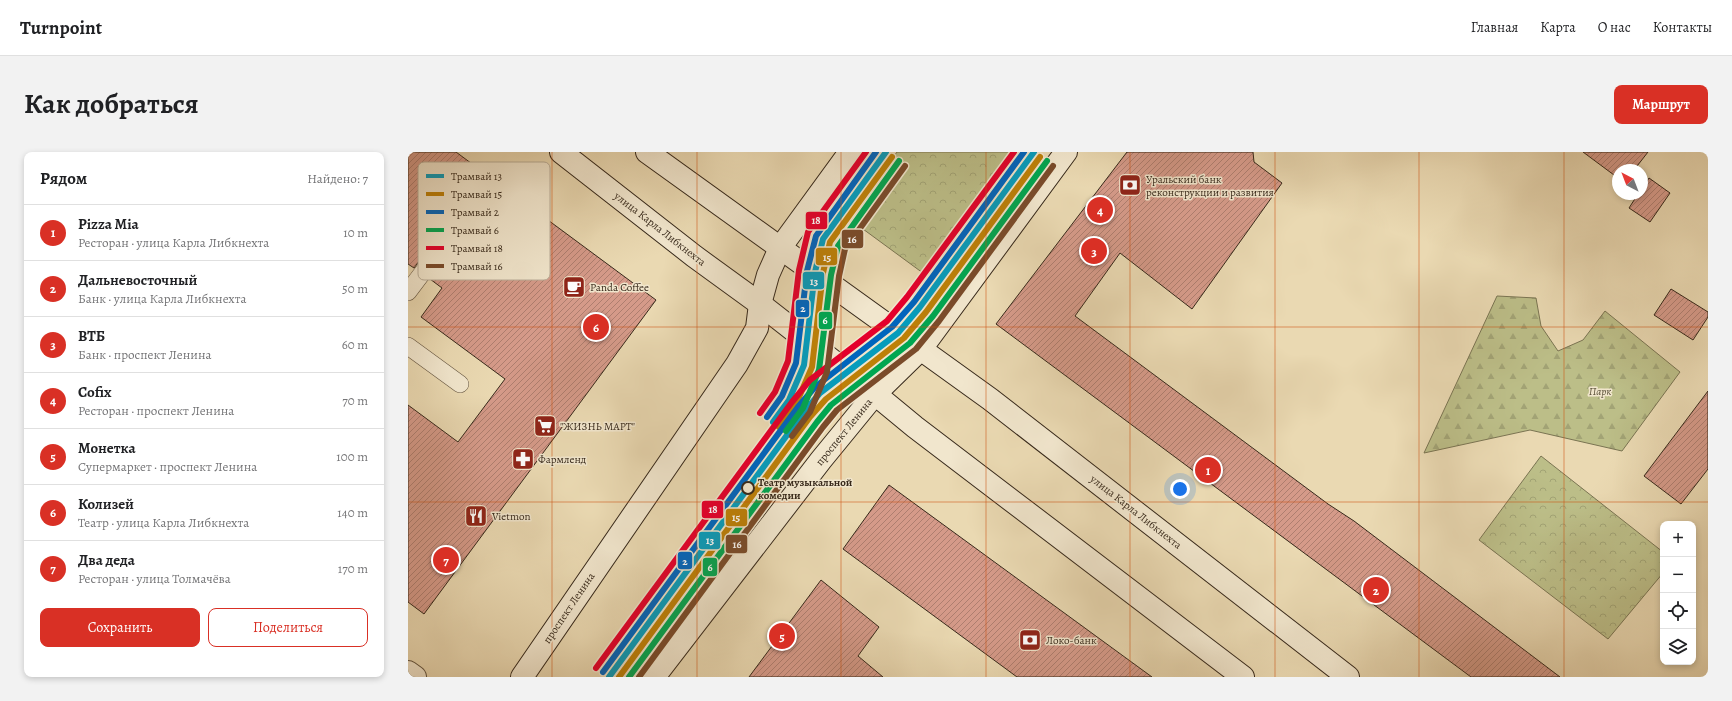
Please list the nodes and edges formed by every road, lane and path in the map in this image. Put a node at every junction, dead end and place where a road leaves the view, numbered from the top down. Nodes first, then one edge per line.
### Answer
1 (561, 152) edge
2 (647, 152) edge
3 (850, 152) edge
4 (1066, 152) edge
5 (780, 248) junction
6 (418, 279) edge
7 (408, 292) edge
8 (760, 304) junction
9 (408, 346) edge
10 (921, 349) junction
11 (460, 384) dead end
12 (875, 394) junction
13 (408, 672) edge
14 (415, 677) edge
15 (522, 677) edge
16 (654, 677) edge
17 (1243, 677) edge
18 (1348, 677) edge

1 - 8 main road, улица Карла Либкнехта
2 - 5 main road
3 - 5 main road, проспект Ленина
4 - 10 main road, проспект Ленина
5 - 8 main road, проспект Ленина
5 - 10 main road, улица Карла Либкнехта
6 - 7 lane
8 - 12 main road, улица Карла Либкнехта
8 - 15 main road, проспект Ленина
9 - 11 lane
10 - 12 main road, проспект Ленина
10 - 18 main road, улица Карла Либкнехта
12 - 16 main road, проспект Ленина
12 - 17 main road
13 - 14 main road

